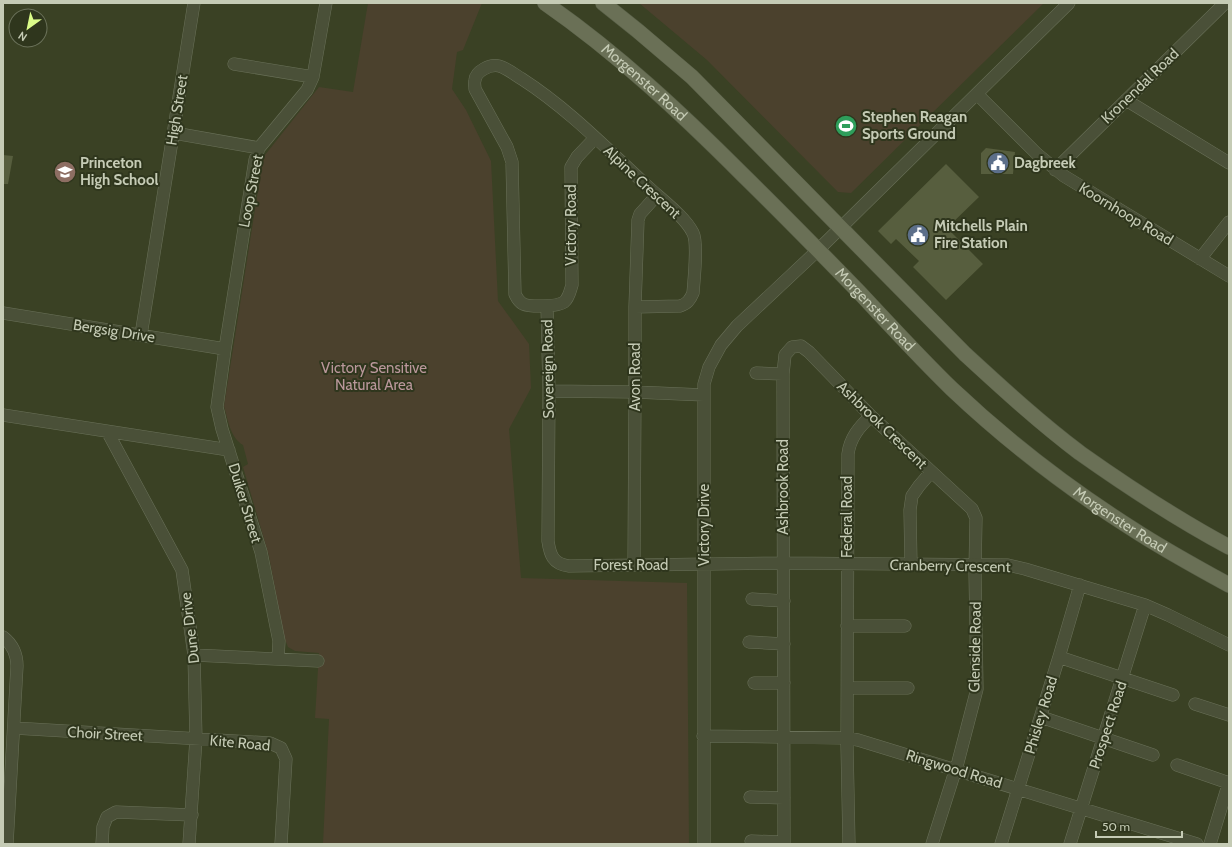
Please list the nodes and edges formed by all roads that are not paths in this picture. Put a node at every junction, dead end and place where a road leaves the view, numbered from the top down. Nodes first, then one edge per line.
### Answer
1 (194, 3) edge
2 (326, 3) edge
3 (545, 3) edge
4 (603, 3) edge
5 (1069, 3) edge
6 (1225, 3) edge
7 (1229, 8) edge
8 (234, 64) dead end
9 (486, 68) joint
10 (313, 77) junction
11 (977, 94) junction
12 (1126, 100) junction
13 (174, 133) junction
14 (595, 138) junction
15 (259, 148) junction
16 (1229, 163) edge
17 (1055, 170) junction
18 (657, 195) junction
19 (1229, 222) edge
20 (840, 228) junction
21 (818, 250) junction
22 (1200, 259) junction
23 (1229, 276) edge
24 (547, 306) junction
25 (635, 307) junction
26 (3, 313) edge
27 (140, 335) junction
28 (225, 348) junction
29 (756, 373) dead end
30 (783, 374) junction
31 (549, 391) junction
32 (635, 392) junction
33 (704, 394) junction
34 (3, 415) edge
35 (871, 416) junction
36 (107, 431) junction
37 (229, 450) junction
38 (931, 472) junction
39 (1229, 546) edge
40 (558, 562) joint
41 (783, 563) junction
42 (847, 564) junction
43 (975, 564) junction
44 (634, 565) junction
45 (704, 565) junction
46 (911, 565) junction
47 (1080, 585) junction
48 (1229, 585) edge
49 (752, 599) dead end
50 (784, 601) junction
51 (1145, 605) junction
52 (847, 626) junction
53 (905, 626) dead end
54 (3, 637) edge
55 (749, 642) dead end
56 (784, 644) junction
57 (1229, 645) edge
58 (194, 655) junction
59 (1059, 657) junction
60 (278, 659) junction
61 (318, 661) dead end
62 (1123, 678) junction
63 (754, 683) dead end
64 (784, 683) junction
65 (848, 688) junction
66 (908, 688) dead end
67 (1173, 695) dead end
68 (1195, 704) dead end
69 (1229, 715) edge
70 (1041, 717) junction
71 (14, 728) junction
72 (703, 736) junction
73 (784, 737) junction
74 (847, 738) junction
75 (1104, 738) junction
76 (196, 739) junction
77 (1153, 755) dead end
78 (1178, 765) dead end
79 (956, 769) junction
80 (1229, 782) edge
81 (1018, 789) junction
82 (750, 797) dead end
83 (784, 798) junction
84 (6, 805) edge
85 (1081, 809) junction
86 (192, 815) junction
87 (751, 841) dead end
88 (784, 843) edge
89 (7, 844) edge
90 (102, 844) edge
91 (189, 844) edge
92 (281, 844) edge
93 (704, 844) edge
94 (849, 844) edge
95 (932, 844) edge
96 (1001, 844) edge
97 (1070, 844) edge
98 (1197, 844) edge
99 (1210, 844) edge

1 - 13 street, High Street
2 - 10 street, Loop Street
3 - 21 main road, Morgenster Road
4 - 20 main road
5 - 11 street, Victory Drive
6 - 7 street
6 - 12 street, Kronendal Road
8 - 10 street
9 - 14 street, Alpine Crescent
9 - 24 street, Sovereign Road
10 - 15 street, Loop Street
11 - 17 street, Koornhoop Road
11 - 20 street, Victory Drive
12 - 16 street
12 - 17 street, Kronendal Road
13 - 15 street
13 - 27 street, High Street
14 - 18 street, Alpine Crescent
14 - 24 street, Victory Road
15 - 28 street, Loop Street
17 - 22 street, Koornhoop Road
18 - 25 street, Avon Road
18 - 25 street, Alpine Crescent
19 - 22 street
20 - 21 street, Victory Drive
20 - 39 main road
21 - 33 street, Victory Drive
21 - 48 main road, Morgenster Road
22 - 23 street, Koornhoop Road
24 - 31 street, Sovereign Road
25 - 32 street, Avon Road
26 - 27 street, Bergsig Drive
27 - 28 street, Bergsig Drive
28 - 37 street, Duiker Street
29 - 30 street
30 - 35 street, Ashbrook Crescent
30 - 41 street, Ashbrook Road
31 - 32 street
31 - 40 street, Sovereign Road
32 - 33 street
32 - 44 street, Avon Road
33 - 45 street, Victory Drive
34 - 36 street
35 - 38 street, Ashbrook Crescent
35 - 42 street, Federal Road
36 - 37 street
36 - 58 street, Dune Drive
37 - 60 street, Duiker Street
38 - 43 street, Ashbrook Crescent
38 - 46 street
40 - 44 street, Forest Road
41 - 42 street, Cranberry Crescent
41 - 45 street, Cranberry Crescent
41 - 50 street, Ashbrook Road
42 - 46 street, Cranberry Crescent
42 - 52 street, Federal Road
43 - 46 street, Cranberry Crescent
43 - 47 street, Cranberry Crescent
43 - 79 street, Glenside Road
44 - 45 street, Forest Road
45 - 72 street, Victory Drive
47 - 51 street, Cranberry Crescent
47 - 59 street, Phisley Road
49 - 50 street
50 - 56 street, Ashbrook Road
51 - 57 street, Cranberry Crescent
51 - 62 street, Prospect Road
52 - 53 street
52 - 65 street, Federal Road
54 - 71 street
55 - 56 street
56 - 64 street, Ashbrook Road
58 - 60 street
58 - 76 street, Dune Drive
59 - 62 street
59 - 70 street, Phisley Road
60 - 61 street
62 - 67 street
62 - 75 street, Prospect Road
63 - 64 street
64 - 73 street, Ashbrook Road
65 - 66 street
65 - 74 street, Federal Road
68 - 69 street
70 - 75 street
70 - 81 street, Phisley Road
71 - 76 street, Choir Street
71 - 84 street
72 - 73 street, Ringwood Road
72 - 93 street, Victory Drive
73 - 74 street, Ringwood Road
73 - 83 street, Ashbrook Road
74 - 79 street, Ringwood Road
74 - 94 street, Federal Road
75 - 77 street
75 - 85 street, Prospect Road
76 - 86 street, Dune Drive
76 - 92 street, Kite Road
78 - 80 street
79 - 81 street, Ringwood Road
79 - 95 street, Glenside Road
80 - 99 street
81 - 85 street, Ringwood Road
81 - 96 street, Phisley Road
82 - 83 street
83 - 88 street, Ashbrook Road
84 - 89 street
85 - 97 street, Prospect Road
85 - 98 street, Ringwood Road
86 - 90 street
86 - 91 street, Dune Drive
87 - 88 street, Ashbrook Road

